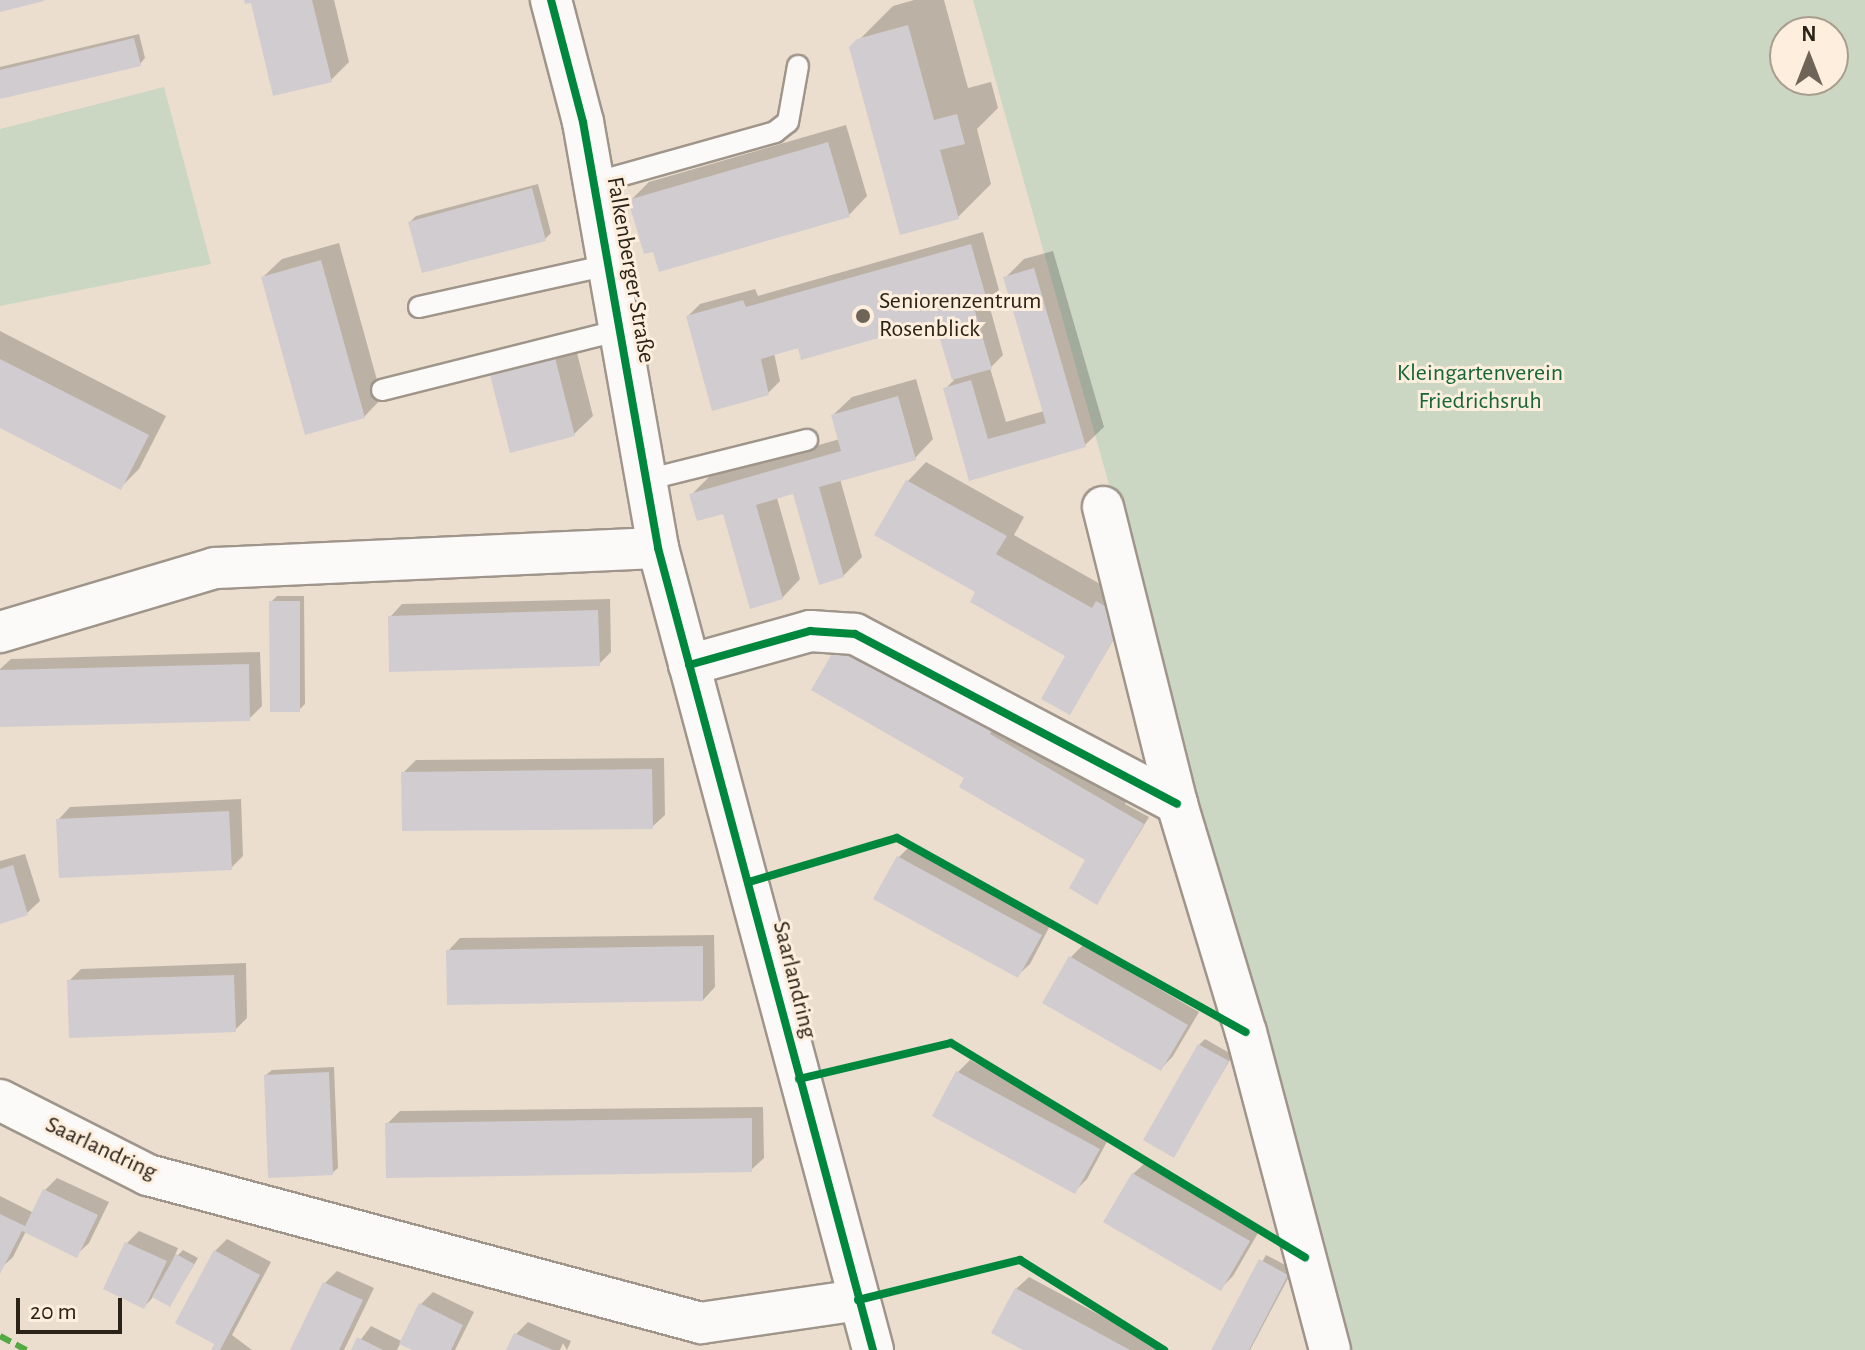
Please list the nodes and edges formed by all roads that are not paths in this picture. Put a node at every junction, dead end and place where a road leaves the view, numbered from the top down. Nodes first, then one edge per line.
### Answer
1 (551, 0) edge
2 (798, 66) dead end
3 (594, 183) junction
4 (608, 265) junction
5 (419, 307) dead end
6 (620, 330) junction
7 (382, 390) dead end
8 (807, 440) dead end
9 (646, 480) junction
10 (1103, 507) dead end
11 (658, 548) junction
12 (0, 632) edge
13 (689, 665) junction
14 (1177, 804) junction
15 (0, 1100) edge
16 (858, 1300) junction
17 (873, 1350) edge
18 (1330, 1350) edge

1 - 3 street, Falkenberger Straße
2 - 3 lane
3 - 4 street, Falkenberger Straße
4 - 5 lane
4 - 6 street, Falkenberger Straße
6 - 7 lane
6 - 9 street, Falkenberger Straße
8 - 9 lane
9 - 11 street, Falkenberger Straße
10 - 14 street
11 - 12 street
11 - 13 street, Saarlandring
13 - 14 street
13 - 16 street, Saarlandring
14 - 18 street
15 - 16 street, Saarlandring
16 - 17 street, Saarlandring

